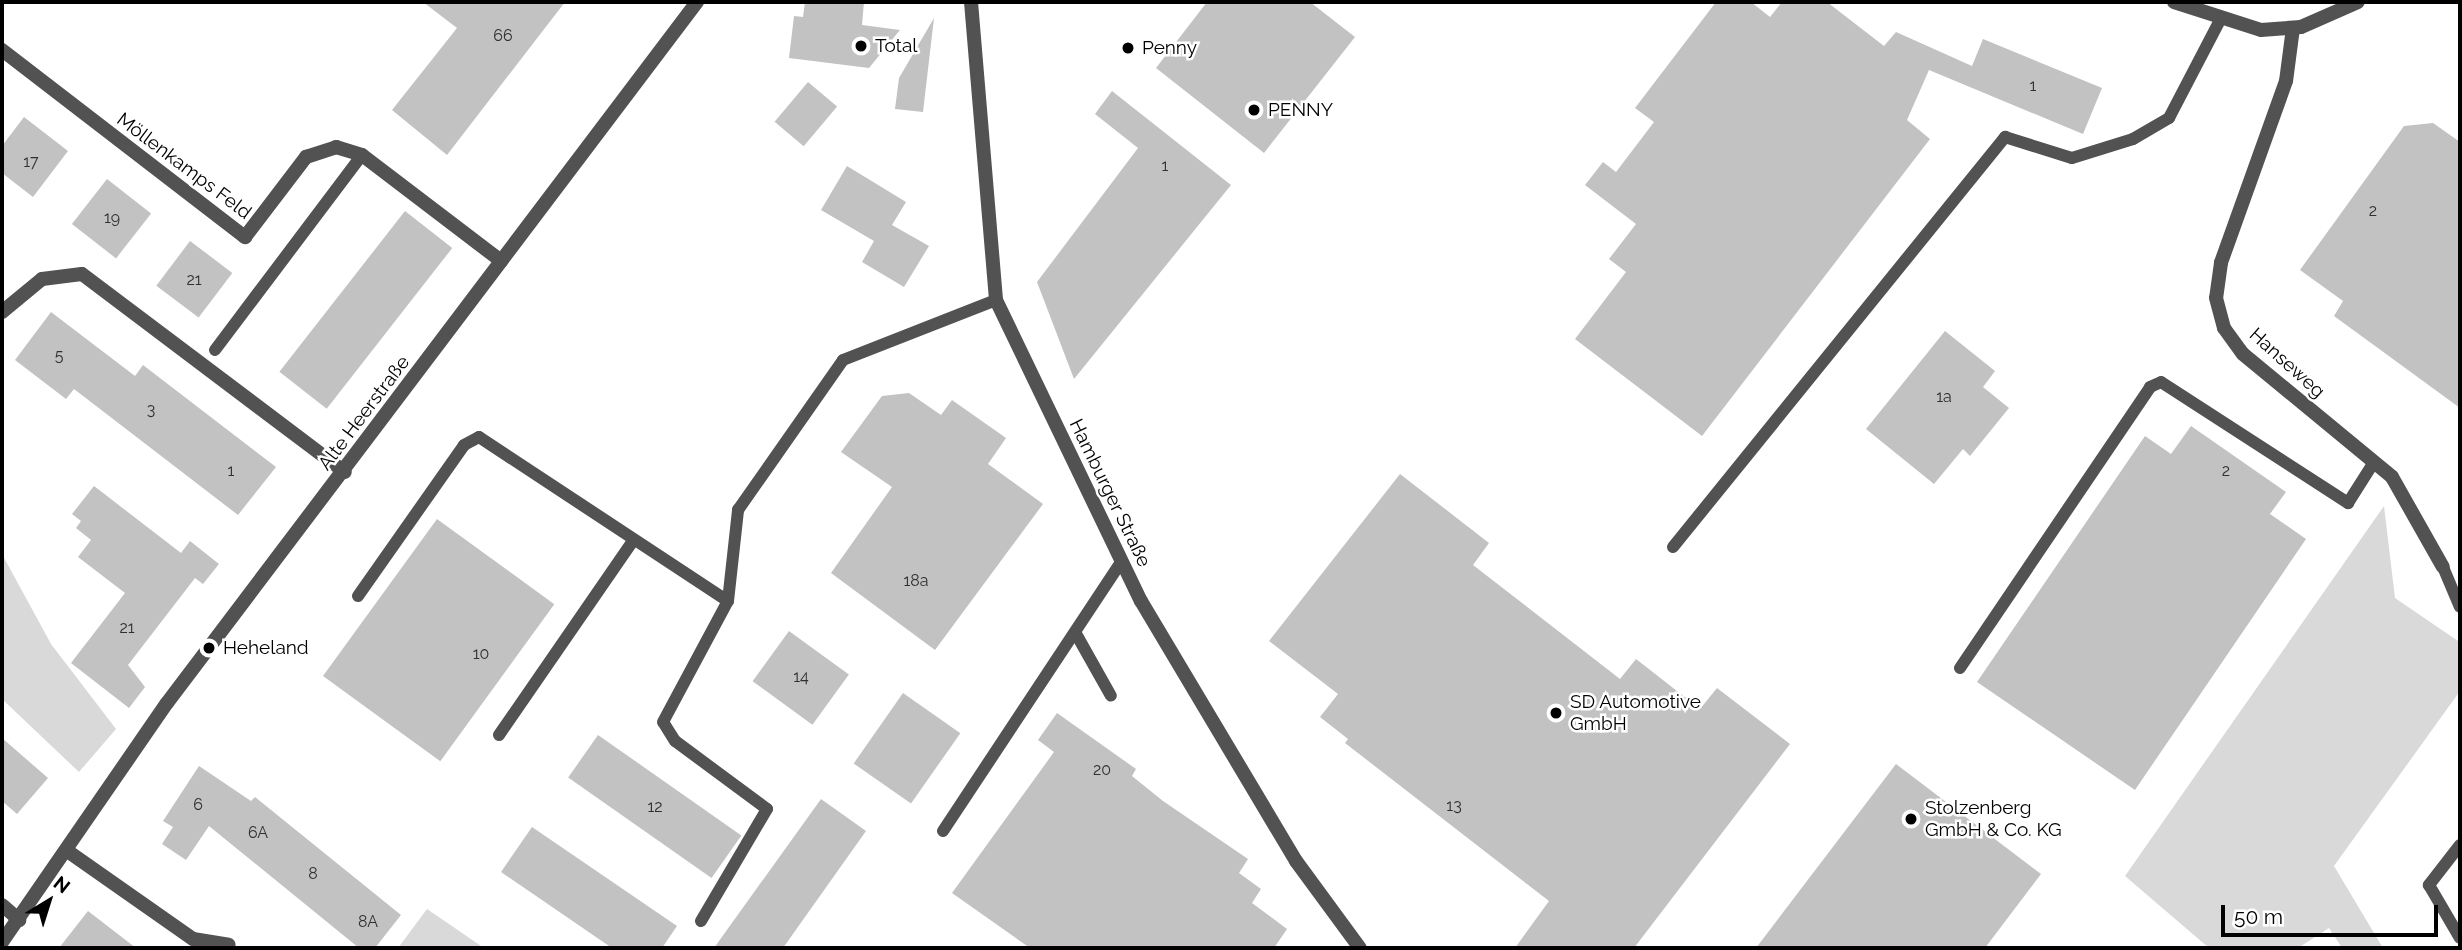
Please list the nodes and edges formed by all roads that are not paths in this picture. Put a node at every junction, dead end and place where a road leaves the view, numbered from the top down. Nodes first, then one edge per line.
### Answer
1 (697, 2) edge
2 (971, 2) edge
3 (2174, 2) edge
4 (2358, 2) edge
5 (2220, 20) junction
6 (2293, 28) junction
7 (2, 50) edge
8 (362, 155) junction
9 (501, 261) junction
10 (996, 300) junction
11 (2, 312) edge
12 (215, 350) dead end
13 (2374, 462) junction
14 (345, 472) junction
15 (632, 542) junction
16 (1673, 547) dead end
17 (1122, 561) junction
18 (2443, 567) joint
19 (358, 596) dead end
20 (728, 601) junction
21 (2460, 607) edge
22 (1075, 632) junction
23 (1960, 668) dead end
24 (1111, 696) dead end
25 (499, 735) dead end
26 (943, 831) dead end
27 (2460, 845) edge
28 (66, 850) junction
29 (2, 905) edge
30 (19, 920) junction
31 (701, 921) dead end
32 (2460, 938) edge
33 (2, 942) edge
34 (229, 945) dead end
35 (1360, 948) edge

1 - 9 street, Alte Heerstraße
2 - 10 street, Hamburger Straße
3 - 5 street
4 - 6 street
5 - 6 street
5 - 16 lane
6 - 13 street, Hanseweg
7 - 8 street, Möllenkamps Feld
8 - 9 street, Möllenkamps Feld
8 - 12 lane
9 - 14 street, Alte Heerstraße
10 - 17 street, Hamburger Straße
10 - 20 lane
11 - 14 street
13 - 18 street, Hanseweg
13 - 23 lane
14 - 28 street, Alte Heerstraße
15 - 19 lane
15 - 20 lane
15 - 25 lane
17 - 22 lane
17 - 35 street, Hamburger Straße
18 - 21 lane
20 - 31 lane
22 - 24 lane
22 - 26 lane
27 - 32 lane
28 - 30 street, Alte Heerstraße
28 - 34 street
29 - 30 street
30 - 33 street, Alte Heerstraße

